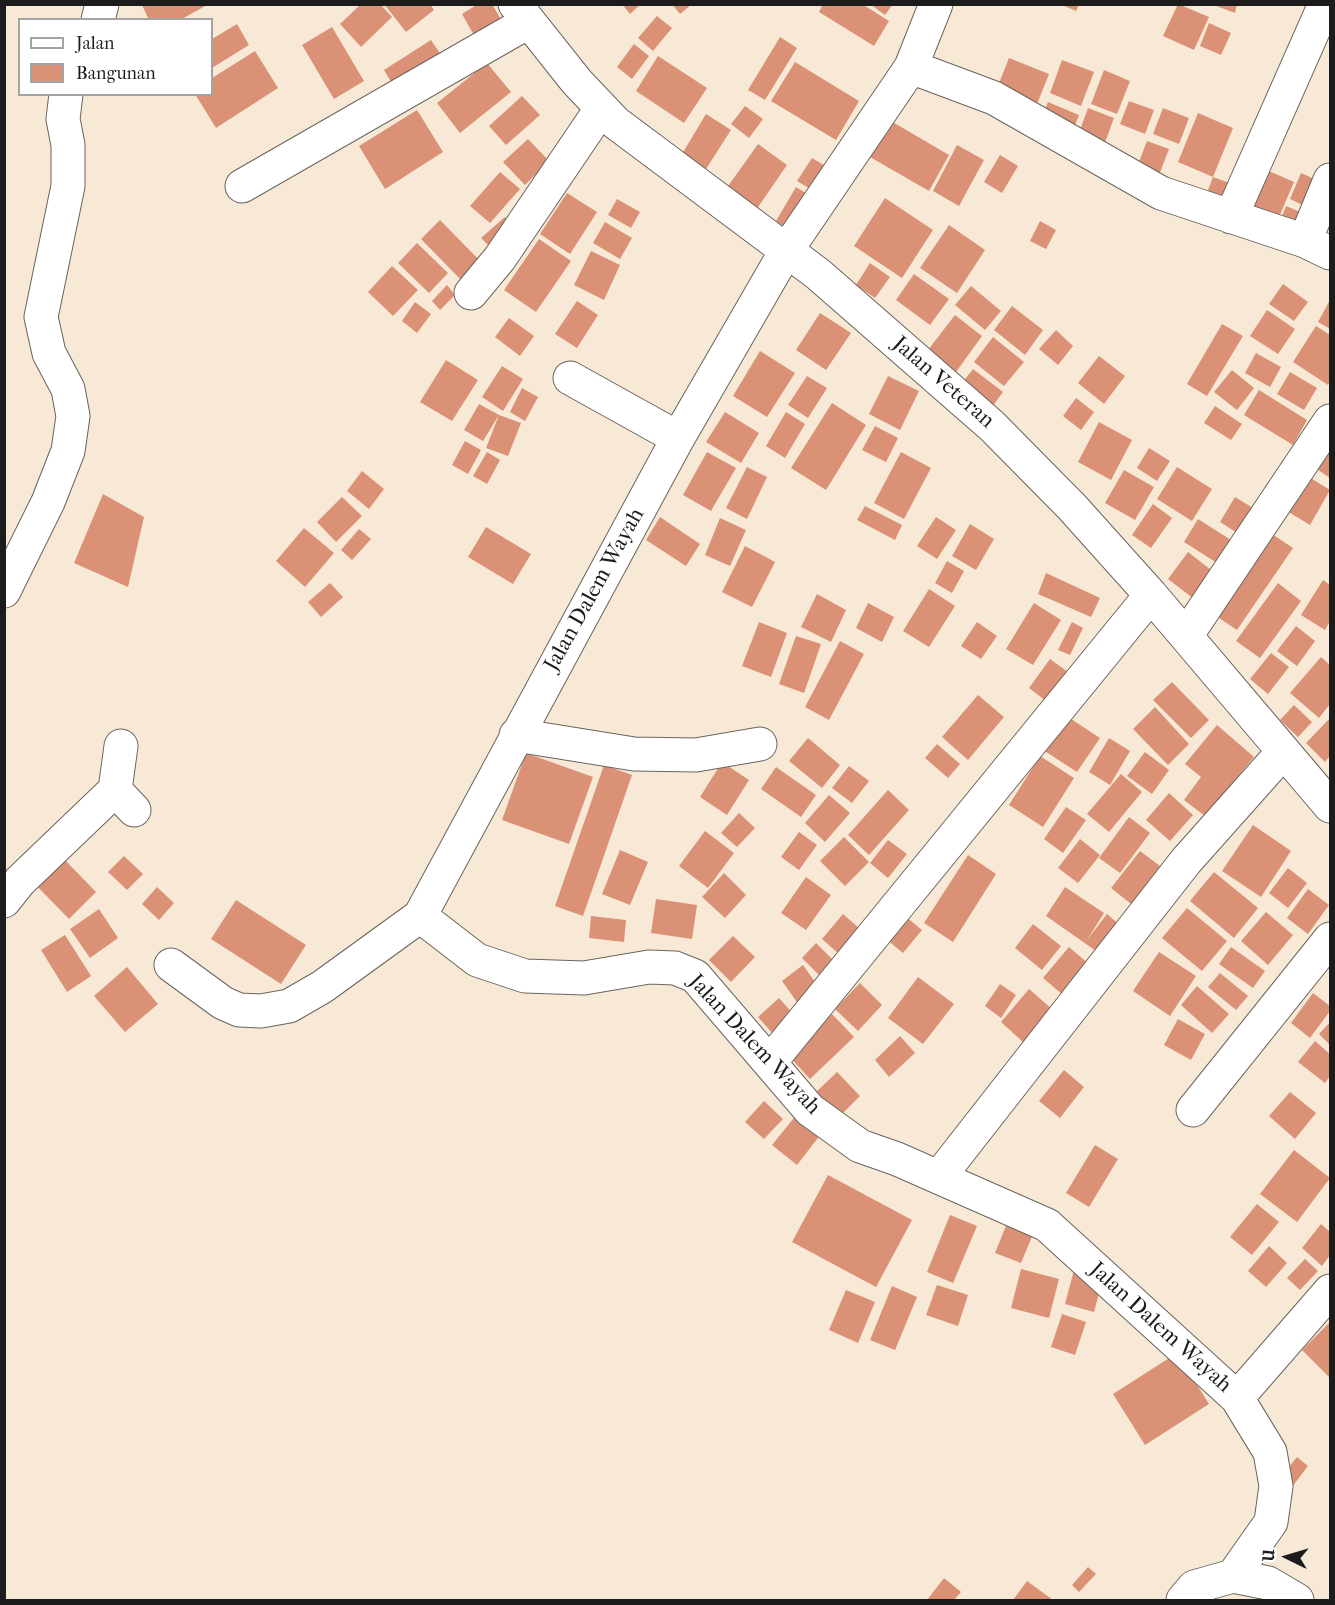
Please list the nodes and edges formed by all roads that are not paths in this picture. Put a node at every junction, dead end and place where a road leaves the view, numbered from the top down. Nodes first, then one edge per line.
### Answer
1 (936, 4) edge
2 (1325, 4) edge
3 (522, 13) edge
4 (911, 67) junction
5 (66, 96) edge
6 (601, 109) junction
7 (1330, 180) edge
8 (242, 186) dead end
9 (1231, 217) junction
10 (1318, 247) edge
11 (786, 251) junction
12 (471, 293) dead end
13 (570, 378) dead end
14 (1330, 420) edge
15 (678, 438) junction
16 (4, 591) edge
17 (1151, 595) junction
18 (1186, 636) junction
19 (516, 735) junction
20 (760, 744) dead end
21 (121, 746) dead end
22 (1283, 752) junction
23 (1330, 806) edge
24 (4, 901) edge
25 (420, 916) junction
26 (1330, 939) edge
27 (171, 965) dead end
28 (770, 1062) junction
29 (1193, 1110) dead end
30 (939, 1177) junction
31 (1330, 1291) edge
32 (1237, 1398) junction
33 (1233, 1576) junction
34 (1183, 1600) edge
35 (1297, 1600) edge

1 - 4 street, Jalan Dalem Wayah
2 - 9 street
3 - 6 street, Jalan Veteran
3 - 8 street
4 - 9 street
4 - 11 street, Jalan Dalem Wayah
5 - 16 street
6 - 11 street, Jalan Veteran
6 - 12 street
7 - 10 street
9 - 10 street
11 - 15 street, Jalan Dalem Wayah
11 - 17 street, Jalan Veteran
13 - 15 street
14 - 18 street
15 - 19 street, Jalan Dalem Wayah
17 - 18 street, Jalan Veteran
17 - 28 street
18 - 22 street, Jalan Veteran
19 - 20 street
19 - 25 street, Jalan Dalem Wayah
21 - 24 street
22 - 23 street, Jalan Veteran
22 - 30 street
25 - 27 street
25 - 28 street, Jalan Dalem Wayah
26 - 29 street
28 - 30 street, Jalan Dalem Wayah
30 - 32 street, Jalan Dalem Wayah
31 - 32 street, Jalan Dalem Wayah
32 - 33 street
33 - 34 street
33 - 35 street

